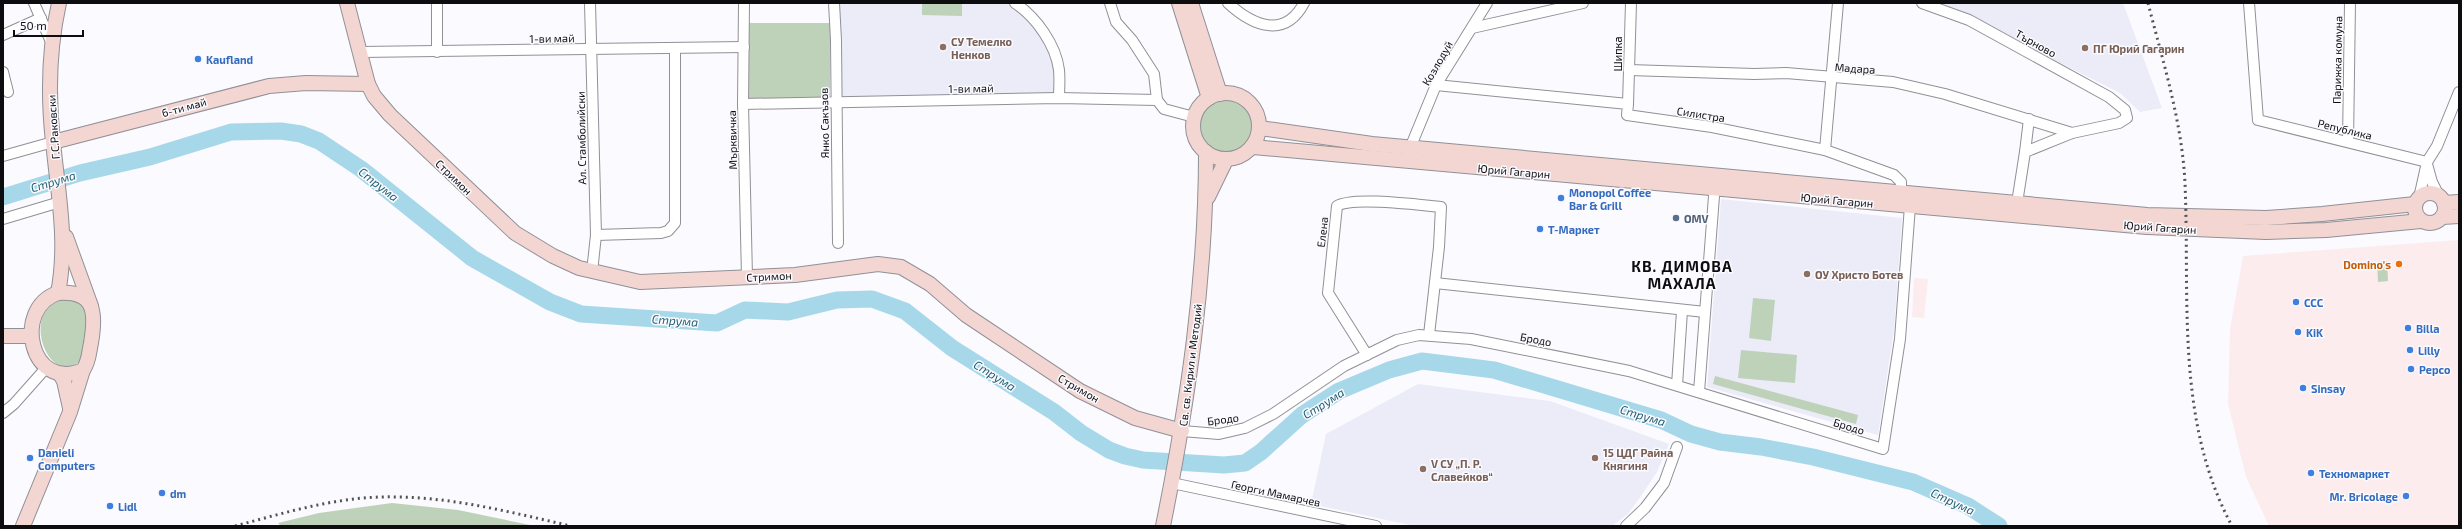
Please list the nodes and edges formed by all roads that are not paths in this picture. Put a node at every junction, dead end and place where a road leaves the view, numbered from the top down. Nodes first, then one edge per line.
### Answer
1 (34, 3) edge
2 (59, 3) edge
3 (347, 3) edge
4 (436, 3) edge
5 (590, 3) edge
6 (744, 3) edge
7 (834, 3) edge
8 (1015, 3) edge
9 (1110, 3) edge
10 (1179, 3) edge
11 (1192, 3) edge
12 (1228, 3) edge
13 (1304, 3) edge
14 (1487, 3) edge
15 (1583, 3) edge
16 (1631, 3) edge
17 (1838, 3) edge
18 (1922, 3) edge
19 (2249, 3) edge
20 (2350, 3) edge
21 (41, 18) junction
22 (1472, 28) junction
23 (3, 35) edge
24 (52, 46) junction
25 (744, 47) junction
26 (675, 48) junction
27 (591, 50) junction
28 (361, 52) junction
29 (437, 52) junction
30 (1629, 70) junction
31 (3, 72) edge
32 (1832, 78) junction
33 (368, 84) junction
34 (1436, 84) junction
35 (8, 92) dead end
36 (2459, 92) edge
37 (1214, 96) junction
38 (1059, 98) junction
39 (1157, 100) junction
40 (836, 103) junction
41 (743, 104) junction
42 (1628, 104) junction
43 (1194, 117) junction
44 (2029, 119) junction
45 (1260, 128) junction
46 (2072, 133) junction
47 (2348, 142) junction
48 (1253, 146) junction
49 (53, 147) junction
50 (1411, 148) junction
51 (1825, 150) junction
52 (1206, 152) junction
53 (2025, 152) junction
54 (3, 156) edge
55 (1226, 160) junction
56 (1404, 161) junction
57 (2427, 162) junction
58 (1715, 182) junction
59 (1902, 192) junction
60 (59, 197) junction
61 (2442, 199) junction
62 (2417, 201) junction
63 (2459, 202) edge
64 (1206, 203) junction
65 (2017, 203) junction
66 (1910, 206) junction
67 (2459, 216) edge
68 (2442, 217) junction
69 (3, 219) edge
70 (2421, 220) junction
71 (64, 231) junction
72 (596, 235) junction
73 (838, 243) dead end
74 (592, 272) junction
75 (747, 277) junction
76 (1435, 283) junction
77 (58, 293) junction
78 (92, 307) junction
79 (1682, 311) junction
80 (1705, 312) junction
81 (1429, 335) junction
82 (3, 336) edge
83 (31, 336) junction
84 (1367, 355) junction
85 (46, 368) junction
86 (83, 370) junction
87 (60, 374) junction
88 (1677, 385) junction
89 (1699, 392) junction
90 (70, 412) junction
91 (3, 413) edge
92 (1197, 433) joint
93 (1181, 435) junction
94 (1677, 447) dead end
95 (1173, 478) junction
96 (23, 526) edge
97 (1163, 526) edge
98 (1376, 526) edge
99 (1626, 526) edge

1 - 21 street, Г.С.Раковски
2 - 24 street, Г.С.Раковски
3 - 28 street, Стримон
4 - 29 street
5 - 27 street, Ал. Стамболийски
6 - 25 street, Мърквичка
7 - 40 street, Янко Сакъзов
8 - 38 street
9 - 39 street
10 - 37 street
11 - 37 street
12 - 13 street
14 - 22 street, Козлодуй
15 - 22 street
16 - 30 street, Шипка
17 - 32 street
18 - 46 street, Търново
19 - 47 street, Република
20 - 47 street, Парижка комуна
21 - 23 street
21 - 24 street, Г.С.Раковски
22 - 34 street, Козлодуй
24 - 49 street, Г.С.Раковски
25 - 26 street, 1-ви май
25 - 41 street, Мърквичка
26 - 27 street, 1-ви май
26 - 72 street
27 - 29 street, 1-ви май
27 - 72 street, Ал. Стамболийски
28 - 29 street, 1-ви май
28 - 33 street, Стримон
30 - 32 street, Мадара
30 - 42 street, Шипка
31 - 35 street
32 - 44 street, Мадара
32 - 51 street
33 - 49 street, 6-ти май
33 - 74 street, Стримон
34 - 42 street
34 - 50 street, Козлодуй
36 - 57 street
37 - 43 street
37 - 45 street
38 - 39 street, 1-ви май
38 - 40 street, 1-ви май
39 - 43 street
40 - 41 street, 1-ви май
40 - 73 street, Янко Сакъзов
41 - 75 street, Мърквичка
42 - 51 street, Силистра
43 - 52 street
44 - 46 street, Мадара
44 - 53 street
45 - 48 street
45 - 50 street, Юрий Гагарин
46 - 53 street
47 - 57 street, Република
48 - 55 street
48 - 56 street, Юрий Гагарин
49 - 54 street, 6-ти май
49 - 60 street, Г.С.Раковски
50 - 56 street, Козлодуй
50 - 58 street, Юрий Гагарин
51 - 59 street
52 - 55 street
52 - 64 street, Св. св. Кирил и Методий
53 - 65 street
55 - 64 street, Св. св. Кирил и Методий
56 - 58 street, Юрий Гагарин
57 - 61 street
57 - 62 street
58 - 59 street, Юрий Гагарин
58 - 66 street, Юрий Гагарин
58 - 80 street
59 - 65 street, Юрий Гагарин
60 - 69 street
60 - 71 street, Г.С.Раковски
61 - 62 street
61 - 63 street
61 - 68 street
62 - 65 street, Юрий Гагарин
62 - 70 street
64 - 93 street, Св. св. Кирил и Методий
66 - 70 street, Юрий Гагарин
66 - 89 street, Бродо
67 - 68 street
68 - 70 street
71 - 77 street, Г.С.Раковски
71 - 78 street, Г.С.Раковски
72 - 74 street, Ал. Стамболийски
74 - 75 street, Стримон
75 - 93 street, Стримон
76 - 79 street
76 - 81 street
76 - 84 street, Елена
77 - 78 street
77 - 83 street
78 - 86 street
79 - 80 street
79 - 88 street
80 - 89 street
81 - 84 street, Бродо
81 - 88 street, Бродо
82 - 83 street
83 - 85 street
84 - 92 street, Бродо
85 - 87 street
85 - 91 street
86 - 87 street
86 - 90 street
87 - 90 street
88 - 89 street, Бродо
90 - 96 street
92 - 93 street, Стримон
93 - 95 street, Св. св. Кирил и Методий
94 - 99 street
95 - 97 street, Св. св. Кирил и Методий
95 - 98 street, Георги Мамарчев

